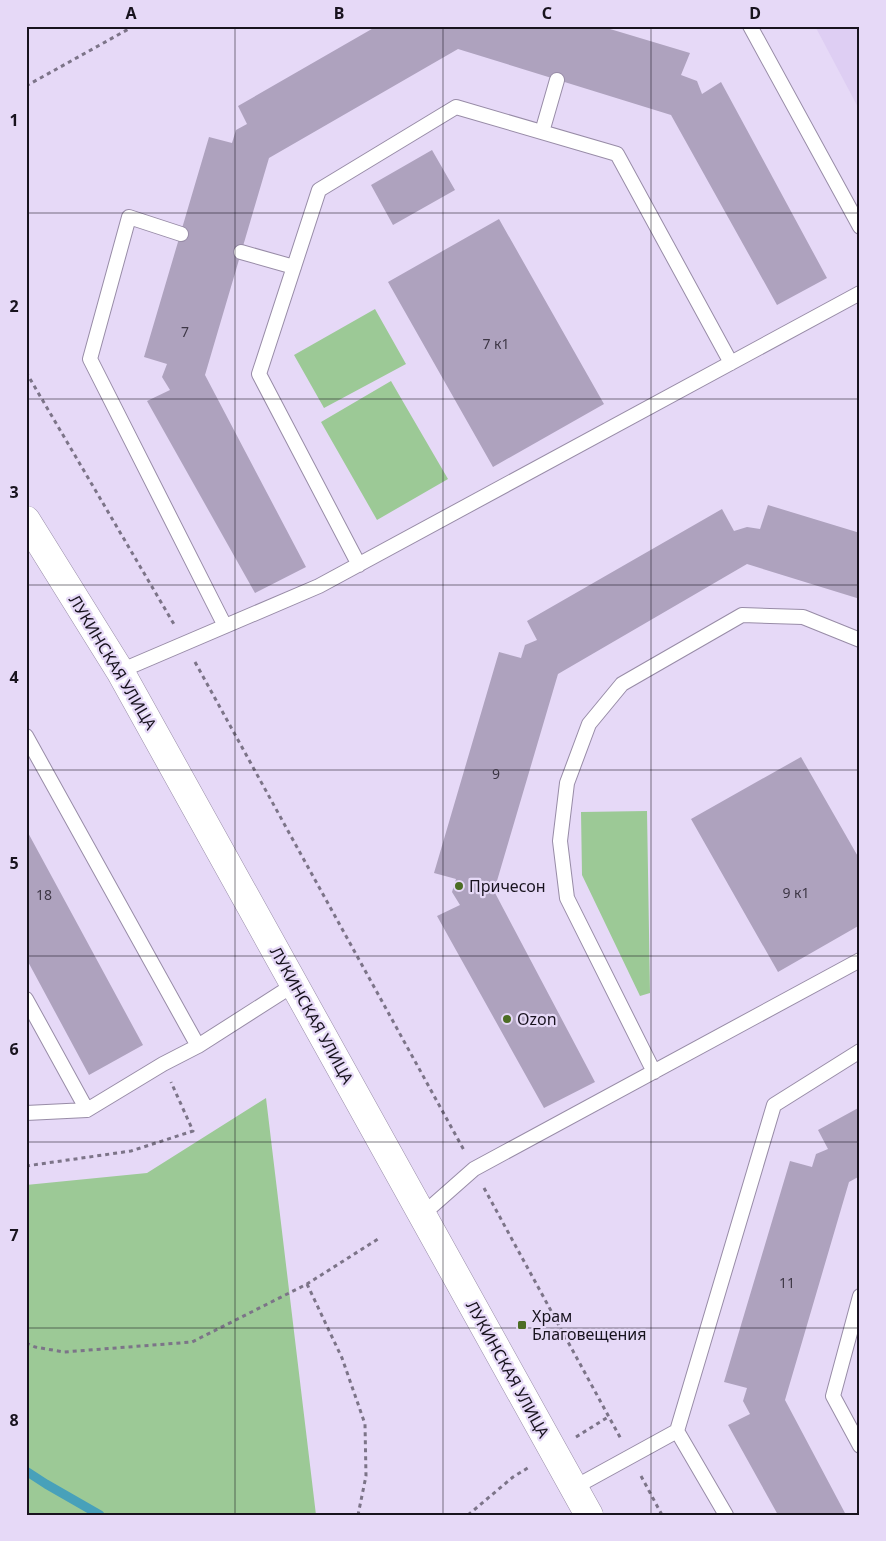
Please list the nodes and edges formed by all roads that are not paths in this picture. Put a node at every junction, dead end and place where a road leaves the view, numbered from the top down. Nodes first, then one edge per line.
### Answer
1 (750, 26) edge
2 (557, 80) dead end
3 (542, 132) junction
4 (860, 227) edge
5 (181, 234) dead end
6 (241, 252) dead end
7 (294, 267) junction
8 (860, 293) edge
9 (731, 363) junction
10 (26, 520) edge
11 (359, 565) junction
12 (224, 626) junction
13 (860, 640) edge
14 (120, 671) junction
15 (26, 736) edge
16 (860, 960) edge
17 (295, 984) junction
18 (26, 999) edge
19 (198, 1046) junction
20 (860, 1051) edge
21 (654, 1072) junction
22 (88, 1110) junction
23 (26, 1113) edge
24 (422, 1214) junction
25 (860, 1296) edge
26 (677, 1431) junction
27 (860, 1446) edge
28 (575, 1487) junction
29 (589, 1515) edge
30 (726, 1515) edge

1 - 4 lane
2 - 3 lane
3 - 7 lane
3 - 9 lane
5 - 12 lane
6 - 7 lane
7 - 11 lane
8 - 9 lane
9 - 11 lane
10 - 14 street, ЛУКИНСКАЯ УЛИЦА
11 - 12 lane
12 - 14 lane
13 - 21 lane
14 - 17 street, ЛУКИНСКАЯ УЛИЦА
15 - 19 lane
16 - 21 lane
17 - 19 lane
17 - 24 street, ЛУКИНСКАЯ УЛИЦА
18 - 22 lane
19 - 22 lane
20 - 26 lane
21 - 24 lane
22 - 23 lane
24 - 28 street, ЛУКИНСКАЯ УЛИЦА
25 - 27 lane
26 - 28 lane
26 - 30 lane
28 - 29 street, ЛУКИНСКАЯ УЛИЦА

